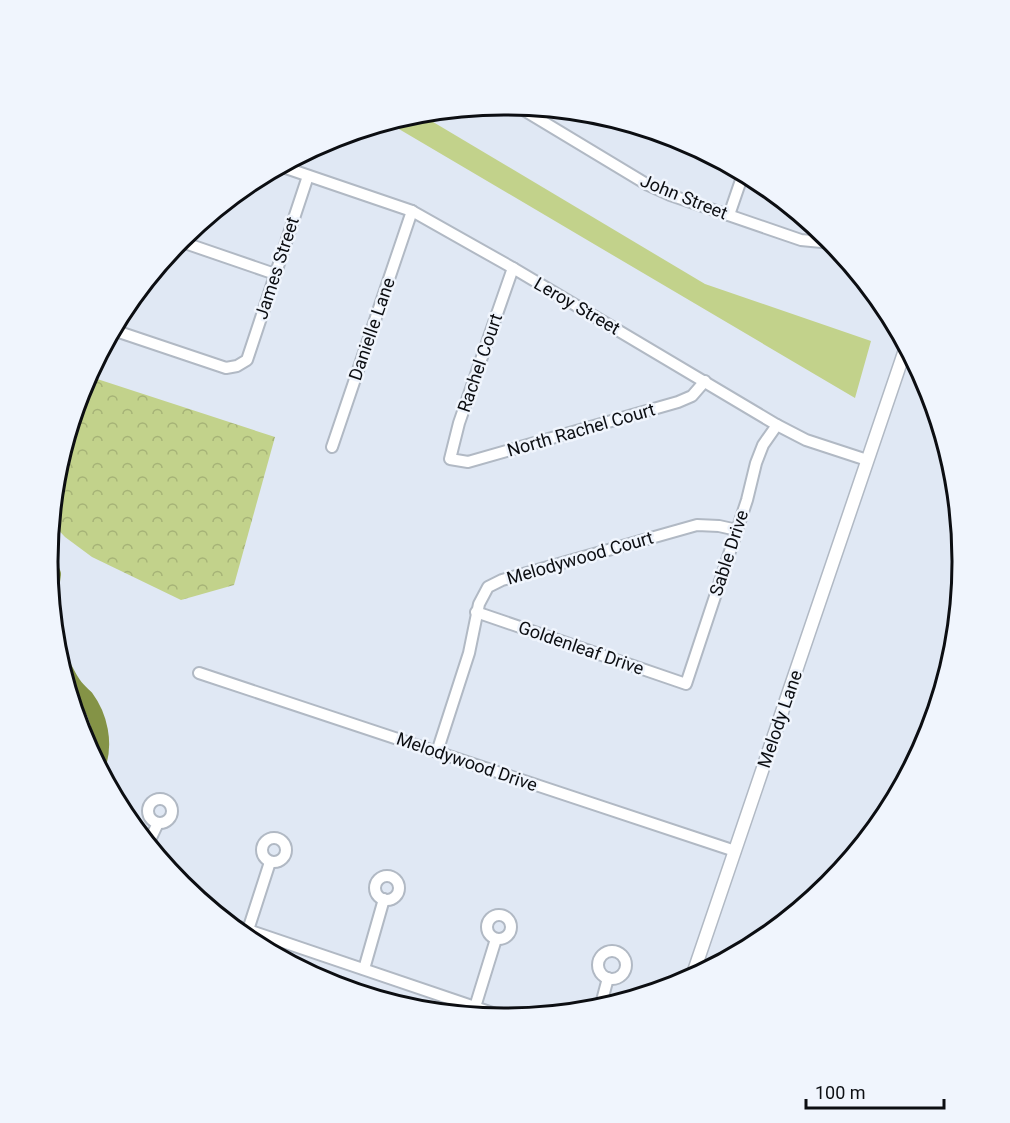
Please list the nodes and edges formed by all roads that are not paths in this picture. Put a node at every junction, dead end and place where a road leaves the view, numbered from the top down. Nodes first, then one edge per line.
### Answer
1 (533, 116) edge
2 (291, 170) edge
3 (308, 176) junction
4 (740, 182) edge
5 (412, 211) junction
6 (729, 215) junction
7 (816, 241) edge
8 (190, 245) edge
9 (513, 268) junction
10 (275, 274) junction
11 (121, 333) edge
12 (902, 358) edge
13 (705, 381) junction
14 (777, 425) junction
15 (332, 447) dead end
16 (450, 459) joint
17 (867, 460) junction
18 (737, 530) junction
19 (476, 612) junction
20 (199, 672) dead end
21 (686, 684) joint
22 (437, 752) junction
23 (158, 823) dead end
24 (152, 835) edge
25 (735, 851) junction
26 (270, 862) dead end
27 (384, 899) dead end
28 (249, 927) edge
29 (257, 933) edge
30 (496, 939) dead end
31 (696, 965) edge
32 (364, 969) junction
33 (608, 978) dead end
34 (603, 997) edge
35 (475, 1007) joint

1 - 6 street, John Street
2 - 3 street, Leroy Street
3 - 5 street, Leroy Street
3 - 10 street, James Street
4 - 6 street
5 - 9 street, Leroy Street
5 - 15 street, Danielle Lane
6 - 7 street, John Street
8 - 10 street
9 - 13 street, Leroy Street
9 - 16 street, Rachel Court
10 - 11 street, James Street
12 - 17 street, Melody Lane
13 - 14 street, Leroy Street
13 - 16 street, North Rachel Court
14 - 17 street, Leroy Street
14 - 18 street, Sable Drive
17 - 25 street, Melody Lane
18 - 19 street, Melodywood Court
18 - 21 street, Sable Drive
19 - 21 street, Goldenleaf Drive
19 - 22 street, Melodywood Court
20 - 22 street, Melodywood Drive
22 - 25 street, Melodywood Drive
23 - 24 street
25 - 31 street, Melody Lane
26 - 28 street
27 - 32 street
29 - 32 street
30 - 35 street
32 - 35 street
33 - 34 street

